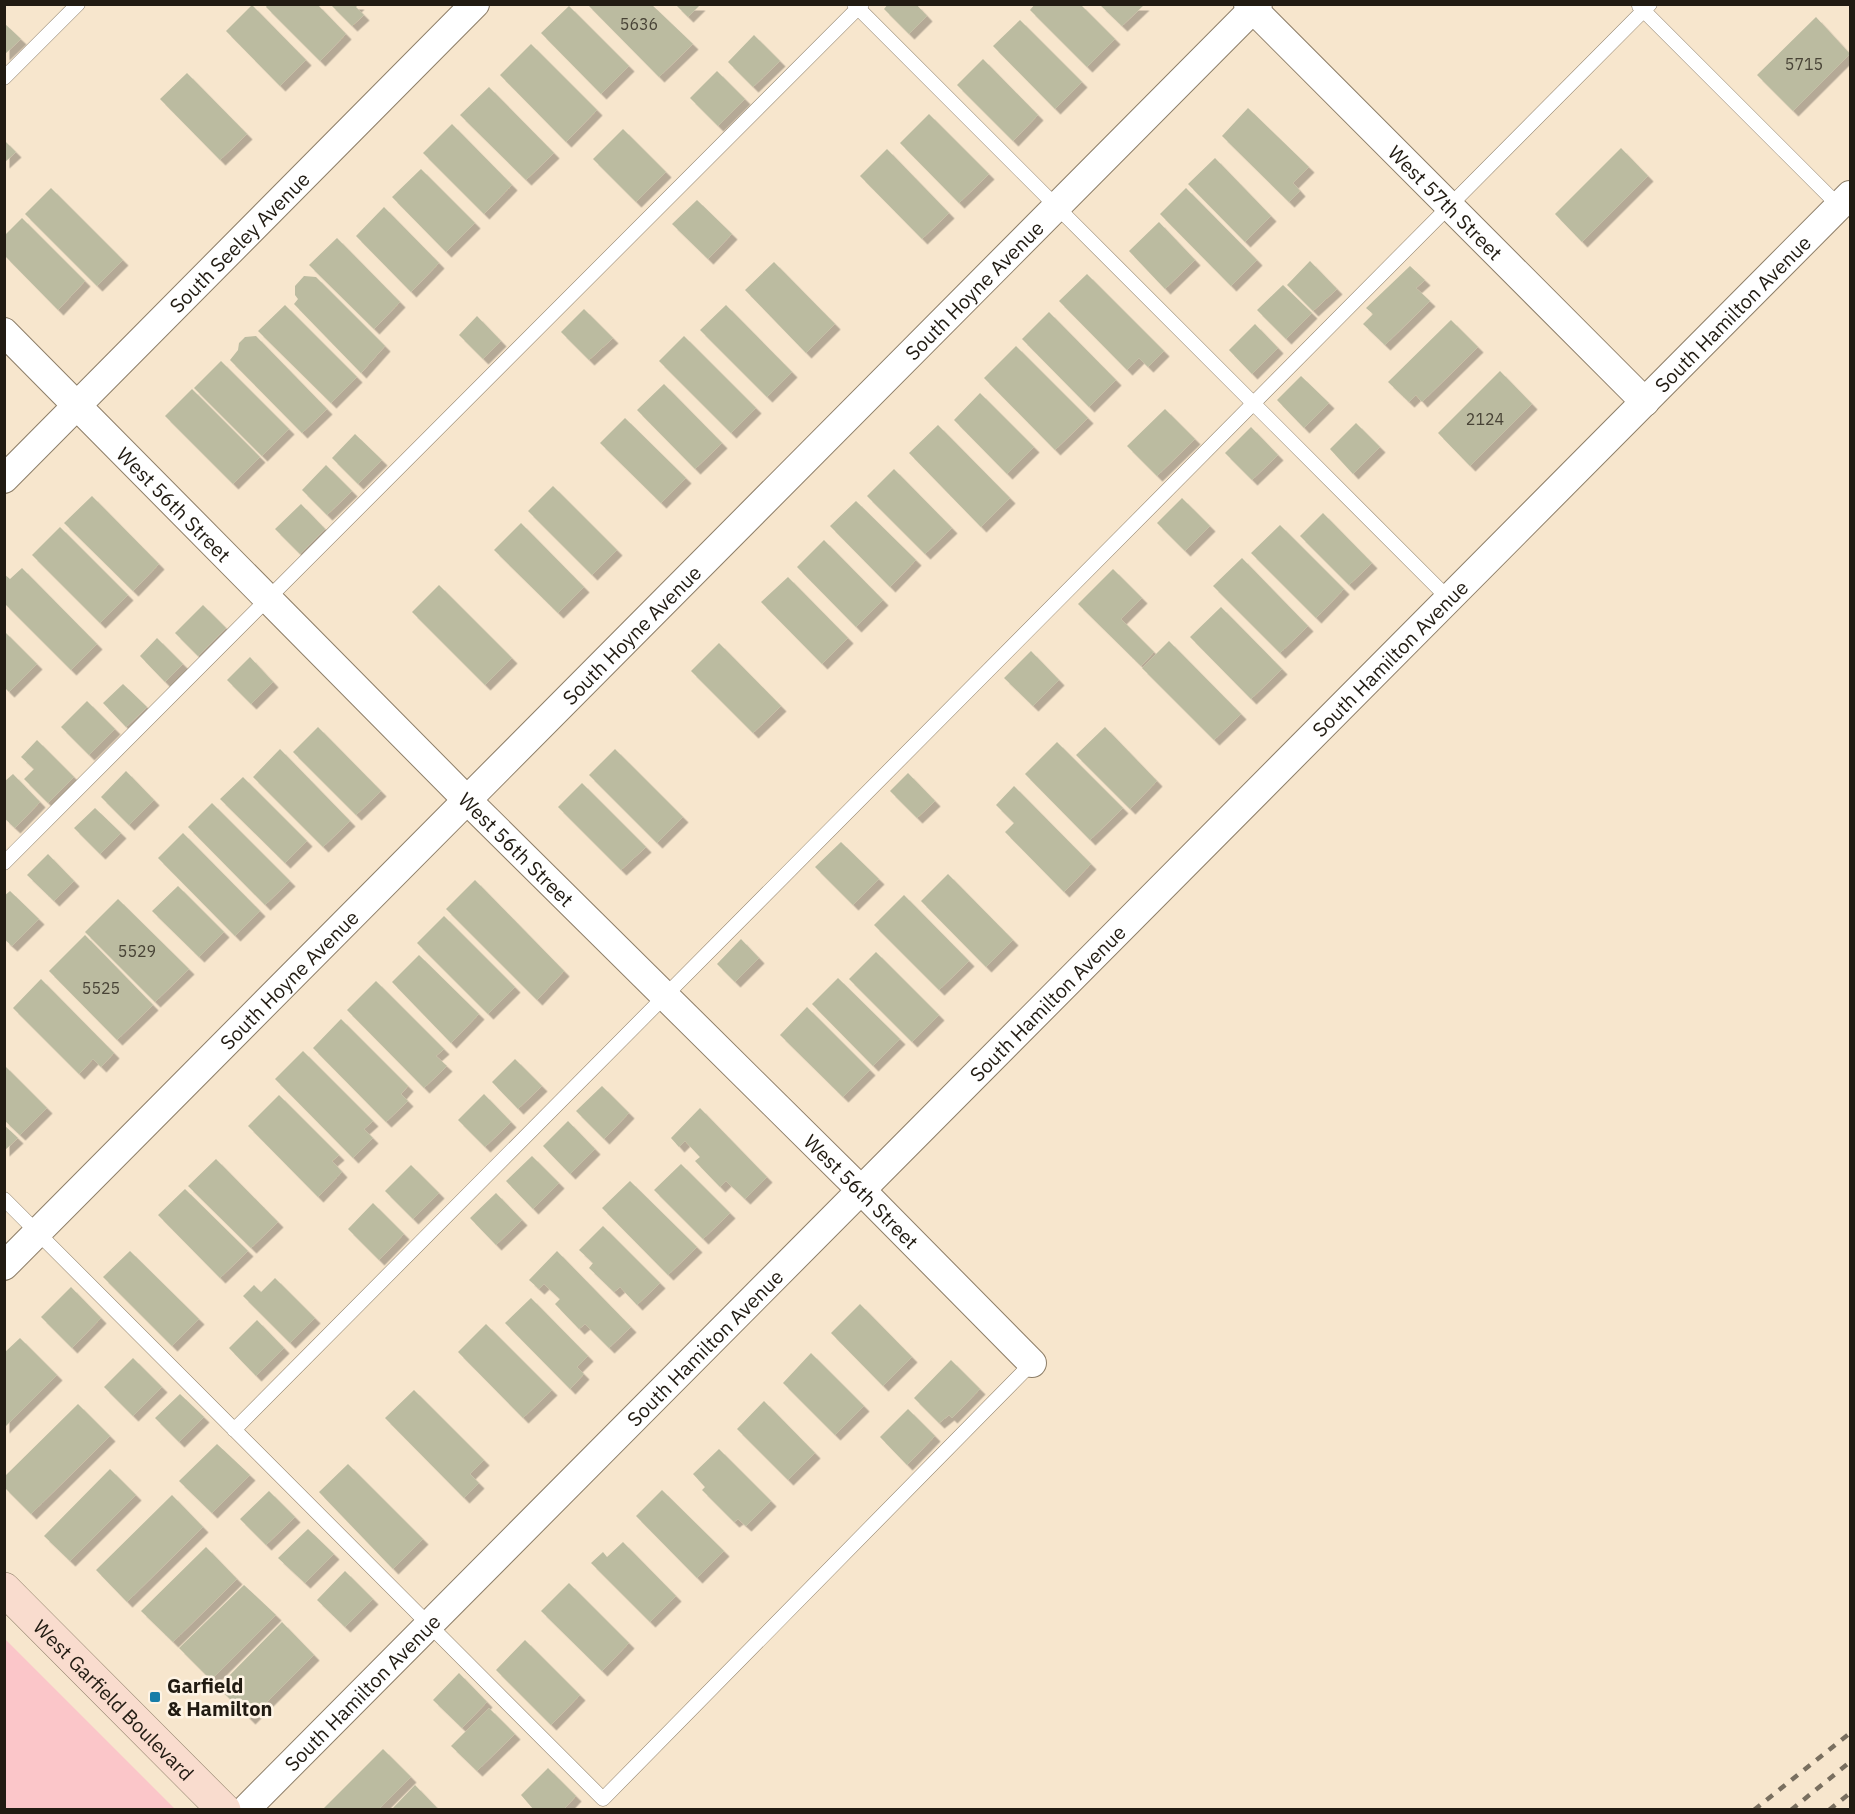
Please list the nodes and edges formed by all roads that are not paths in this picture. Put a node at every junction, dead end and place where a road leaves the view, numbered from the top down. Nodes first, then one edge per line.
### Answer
1 (78, 4) edge
2 (475, 4) edge
3 (858, 6) edge
4 (1253, 6) edge
5 (1644, 7) edge
6 (4, 78) edge
7 (1845, 201) edge
8 (1449, 206) junction
9 (1057, 207) junction
10 (4, 332) edge
11 (1645, 402) junction
12 (1253, 404) junction
13 (78, 405) junction
14 (4, 479) edge
15 (268, 599) junction
16 (1449, 599) junction
17 (467, 800) junction
18 (4, 863) edge
19 (665, 996) junction
20 (861, 1190) junction
21 (4, 1199) edge
22 (37, 1233) junction
23 (4, 1266) edge
24 (1032, 1363) joint
25 (234, 1430) junction
26 (4, 1589) edge
27 (428, 1624) junction
28 (225, 1809) edge
29 (245, 1809) edge

1 - 6 lane
2 - 13 street, South Seeley Avenue
3 - 9 lane
3 - 15 lane
4 - 8 street, West 57th Street
4 - 9 street, South Hoyne Avenue
5 - 7 lane
5 - 8 lane
7 - 11 street, South Hamilton Avenue
8 - 11 street, West 57th Street
8 - 12 lane
9 - 12 lane
9 - 17 street, South Hoyne Avenue
10 - 13 street, West 56th Street
11 - 16 street, South Hamilton Avenue
12 - 16 lane
12 - 19 lane
13 - 14 street, South Seeley Avenue
13 - 15 street, West 56th Street
15 - 17 street, West 56th Street
15 - 18 lane
16 - 20 street, South Hamilton Avenue
17 - 19 street, West 56th Street
17 - 22 street, South Hoyne Avenue
19 - 20 street, West 56th Street
19 - 25 lane
20 - 24 street, West 56th Street
20 - 27 street, South Hamilton Avenue
21 - 22 lane
22 - 23 street, South Hoyne Avenue
22 - 25 lane
24 - 27 lane
25 - 27 lane
26 - 28 street, West Garfield Boulevard
27 - 29 street, South Hamilton Avenue

